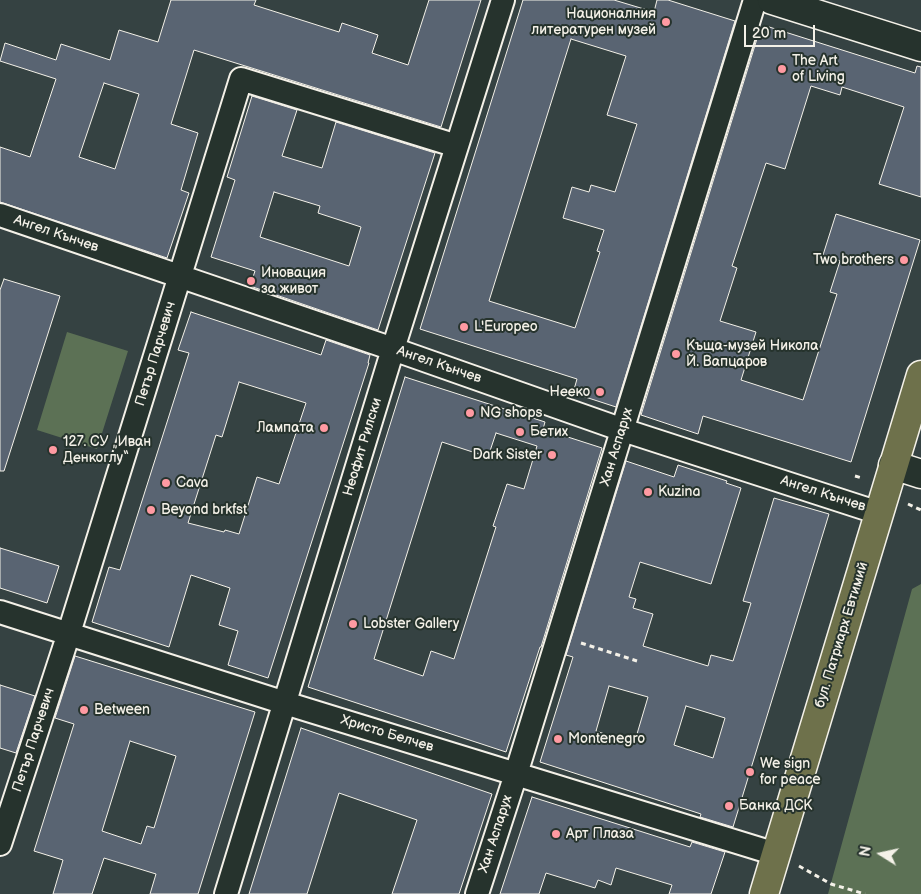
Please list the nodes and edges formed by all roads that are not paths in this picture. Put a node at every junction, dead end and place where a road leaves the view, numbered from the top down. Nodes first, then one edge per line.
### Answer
1 (503, 0) edge
2 (755, 0) edge
3 (772, 0) edge
4 (921, 47) edge
5 (457, 146) junction
6 (0, 215) edge
7 (180, 276) junction
8 (393, 349) junction
9 (921, 375) edge
10 (623, 430) junction
11 (893, 465) junction
12 (921, 474) edge
13 (879, 512) junction
14 (0, 612) edge
15 (69, 633) junction
16 (285, 703) junction
17 (516, 774) junction
18 (0, 844) edge
19 (776, 854) junction
20 (226, 894) edge
21 (477, 894) edge
22 (764, 894) edge

1 - 5 street, Неофит Рилски
2 - 10 street, Хан Аспарух
3 - 4 street
5 - 7 street, Петър Парчевич
5 - 8 street, Неофит Рилски
6 - 7 street, Ангел Кънчев
7 - 8 street, Ангел Кънчев
7 - 15 street, Петър Парчевич
8 - 10 street, Ангел Кънчев
8 - 16 street, Неофит Рилски
9 - 11 main road, бул. Патриарх Евтимий
10 - 13 street, Ангел Кънчев
10 - 17 street, Хан Аспарух
11 - 12 street
11 - 13 main road, бул. Патриарх Евтимий
13 - 19 main road, бул. Патриарх Евтимий
14 - 15 street, Христо Белчев
15 - 16 street, Христо Белчев
15 - 18 street, Петър Парчевич
16 - 17 street, Христо Белчев
16 - 20 street, Неофит Рилски
17 - 19 street, Христо Белчев
17 - 21 street, Хан Аспарух
19 - 22 main road, бул. Патриарх Евтимий

